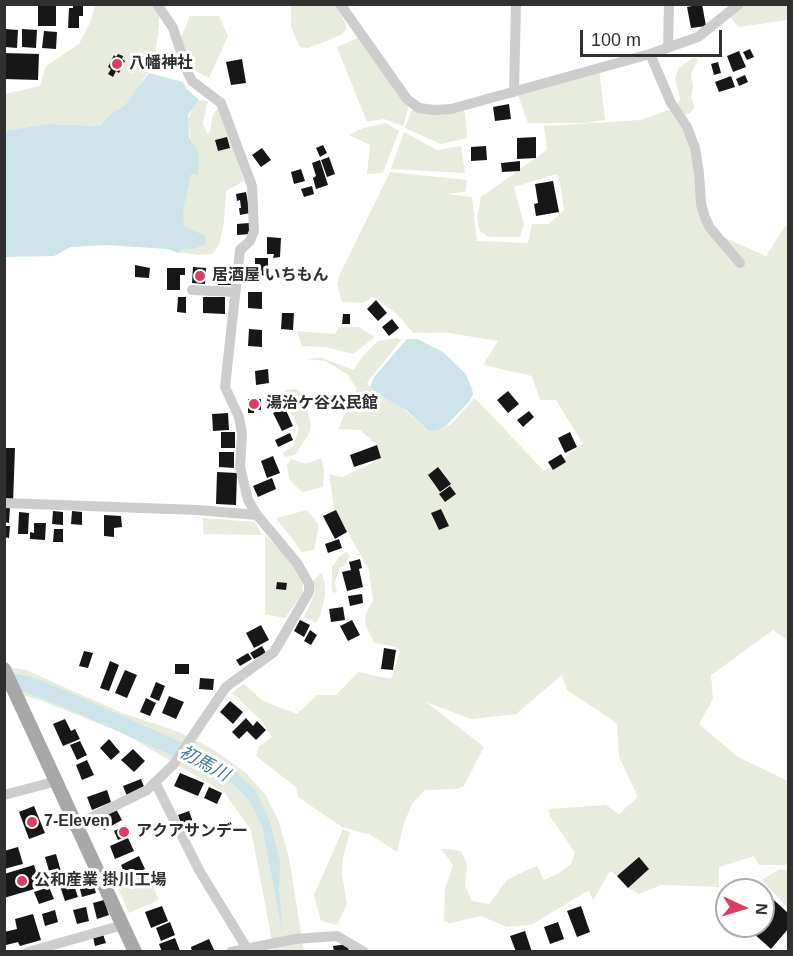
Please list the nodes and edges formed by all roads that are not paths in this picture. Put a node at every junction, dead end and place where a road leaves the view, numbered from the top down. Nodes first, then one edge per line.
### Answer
1 (157, 4) edge
2 (340, 4) edge
3 (516, 4) edge
4 (669, 4) edge
5 (739, 4) edge
6 (668, 48) junction
7 (650, 54) junction
8 (514, 92) junction
9 (740, 263) dead end
10 (192, 290) dead end
11 (235, 292) junction
12 (4, 503) edge
13 (257, 515) junction
14 (4, 669) edge
15 (57, 781) junction
16 (155, 782) junction
17 (4, 795) edge
18 (76, 825) junction
19 (123, 925) junction
20 (246, 947) junction
21 (28, 951) edge
22 (135, 951) edge
23 (231, 951) edge
24 (364, 951) edge

1 - 11 street
2 - 8 street
3 - 8 street
4 - 6 street
5 - 6 street
6 - 7 street
7 - 8 street
7 - 9 street
10 - 11 street
11 - 13 street
12 - 13 street
13 - 16 street
14 - 15 main road
15 - 17 street
15 - 18 main road
16 - 18 street
16 - 20 street
18 - 19 main road
19 - 21 street
19 - 22 main road
20 - 23 street
20 - 24 street

